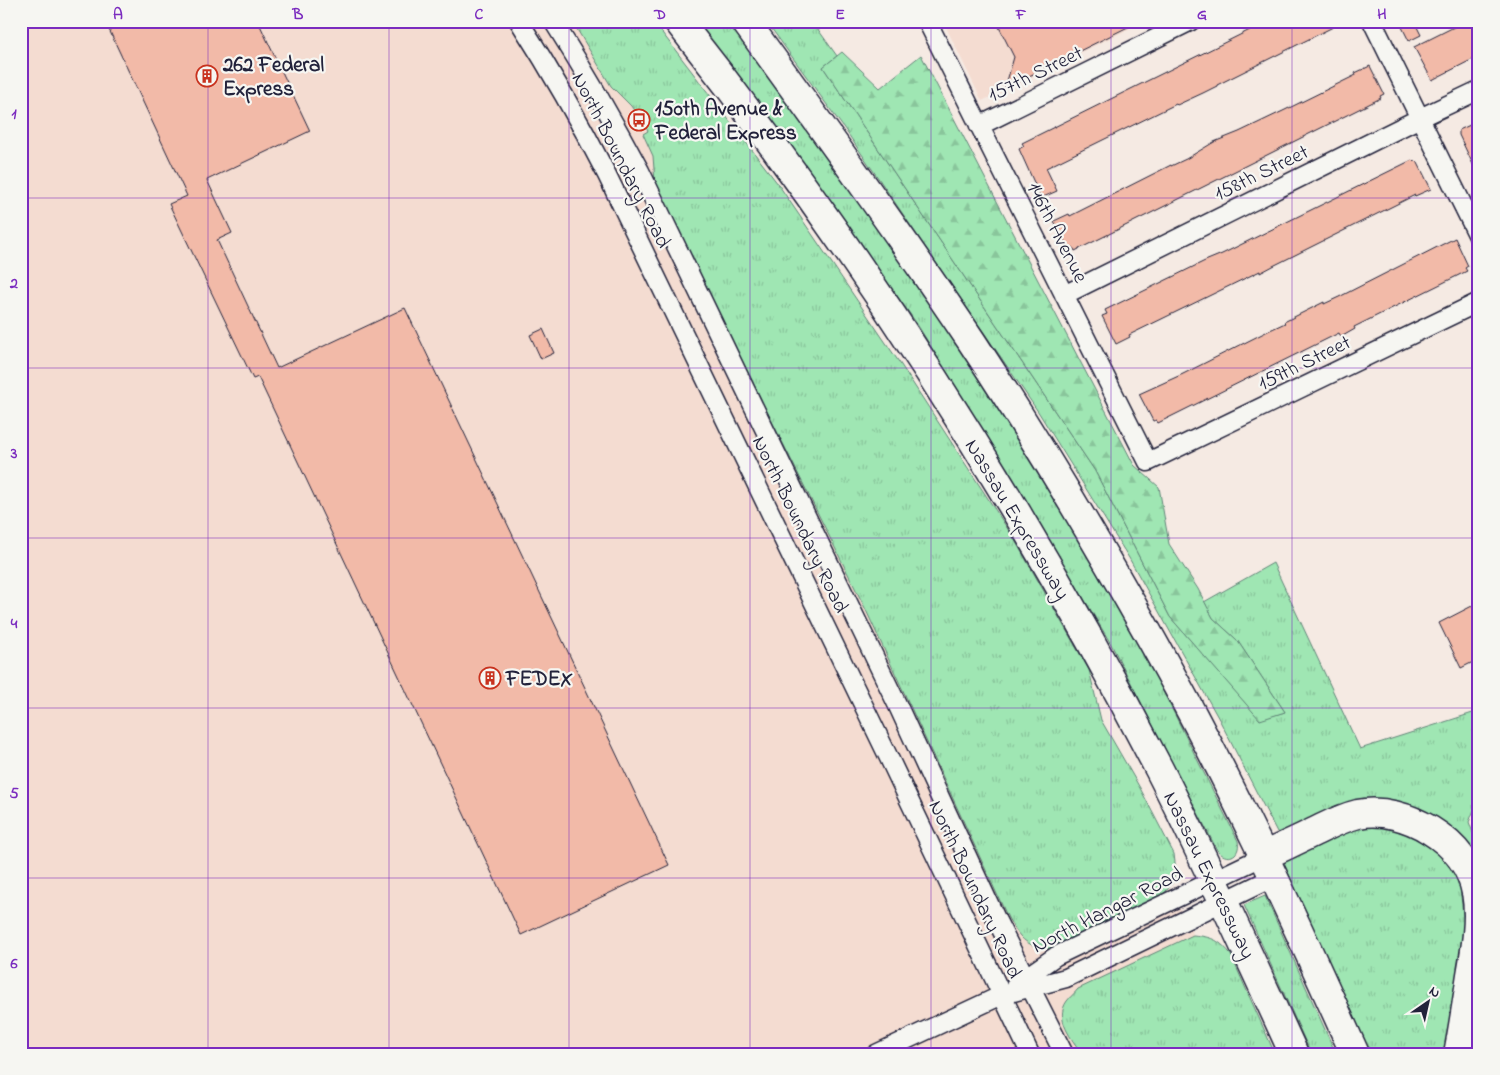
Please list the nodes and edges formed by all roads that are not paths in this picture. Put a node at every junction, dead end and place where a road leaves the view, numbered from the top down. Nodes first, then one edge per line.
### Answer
1 (519, 21) edge
2 (553, 21) edge
3 (678, 21) edge
4 (744, 21) edge
5 (928, 21) edge
6 (1191, 21) edge
7 (1372, 21) edge
8 (1479, 90) edge
9 (1420, 118) junction
10 (979, 126) junction
11 (1479, 238) edge
12 (1064, 295) junction
13 (1479, 302) edge
14 (1148, 462) joint
15 (1269, 866) junction
16 (1219, 891) junction
17 (1028, 982) junction
18 (1002, 995) junction
19 (876, 1054) edge
20 (1030, 1054) edge
21 (1064, 1054) edge
22 (1294, 1054) edge
23 (1355, 1054) edge
24 (1458, 1054) edge

1 - 18 street, North Boundary Road
2 - 17 street, North Boundary Road
3 - 16 highway, Nassau Expressway
4 - 15 highway
5 - 10 street, 146th Avenue
6 - 10 street, 157th Street
7 - 9 street
8 - 9 street, 158th Street
9 - 11 street
9 - 12 street, 158th Street
10 - 12 street, 146th Avenue
12 - 14 street, 146th Avenue
13 - 14 street, 159th Street
15 - 16 street, North Hangar Road
15 - 23 highway
15 - 24 highway
16 - 17 street, North Hangar Road
16 - 17 street, North Hangar Road
16 - 22 highway, Nassau Expressway
17 - 18 street, North Hangar Road
17 - 21 street, North Boundary Road
18 - 19 street, North Hangar Road
18 - 20 street, North Boundary Road

